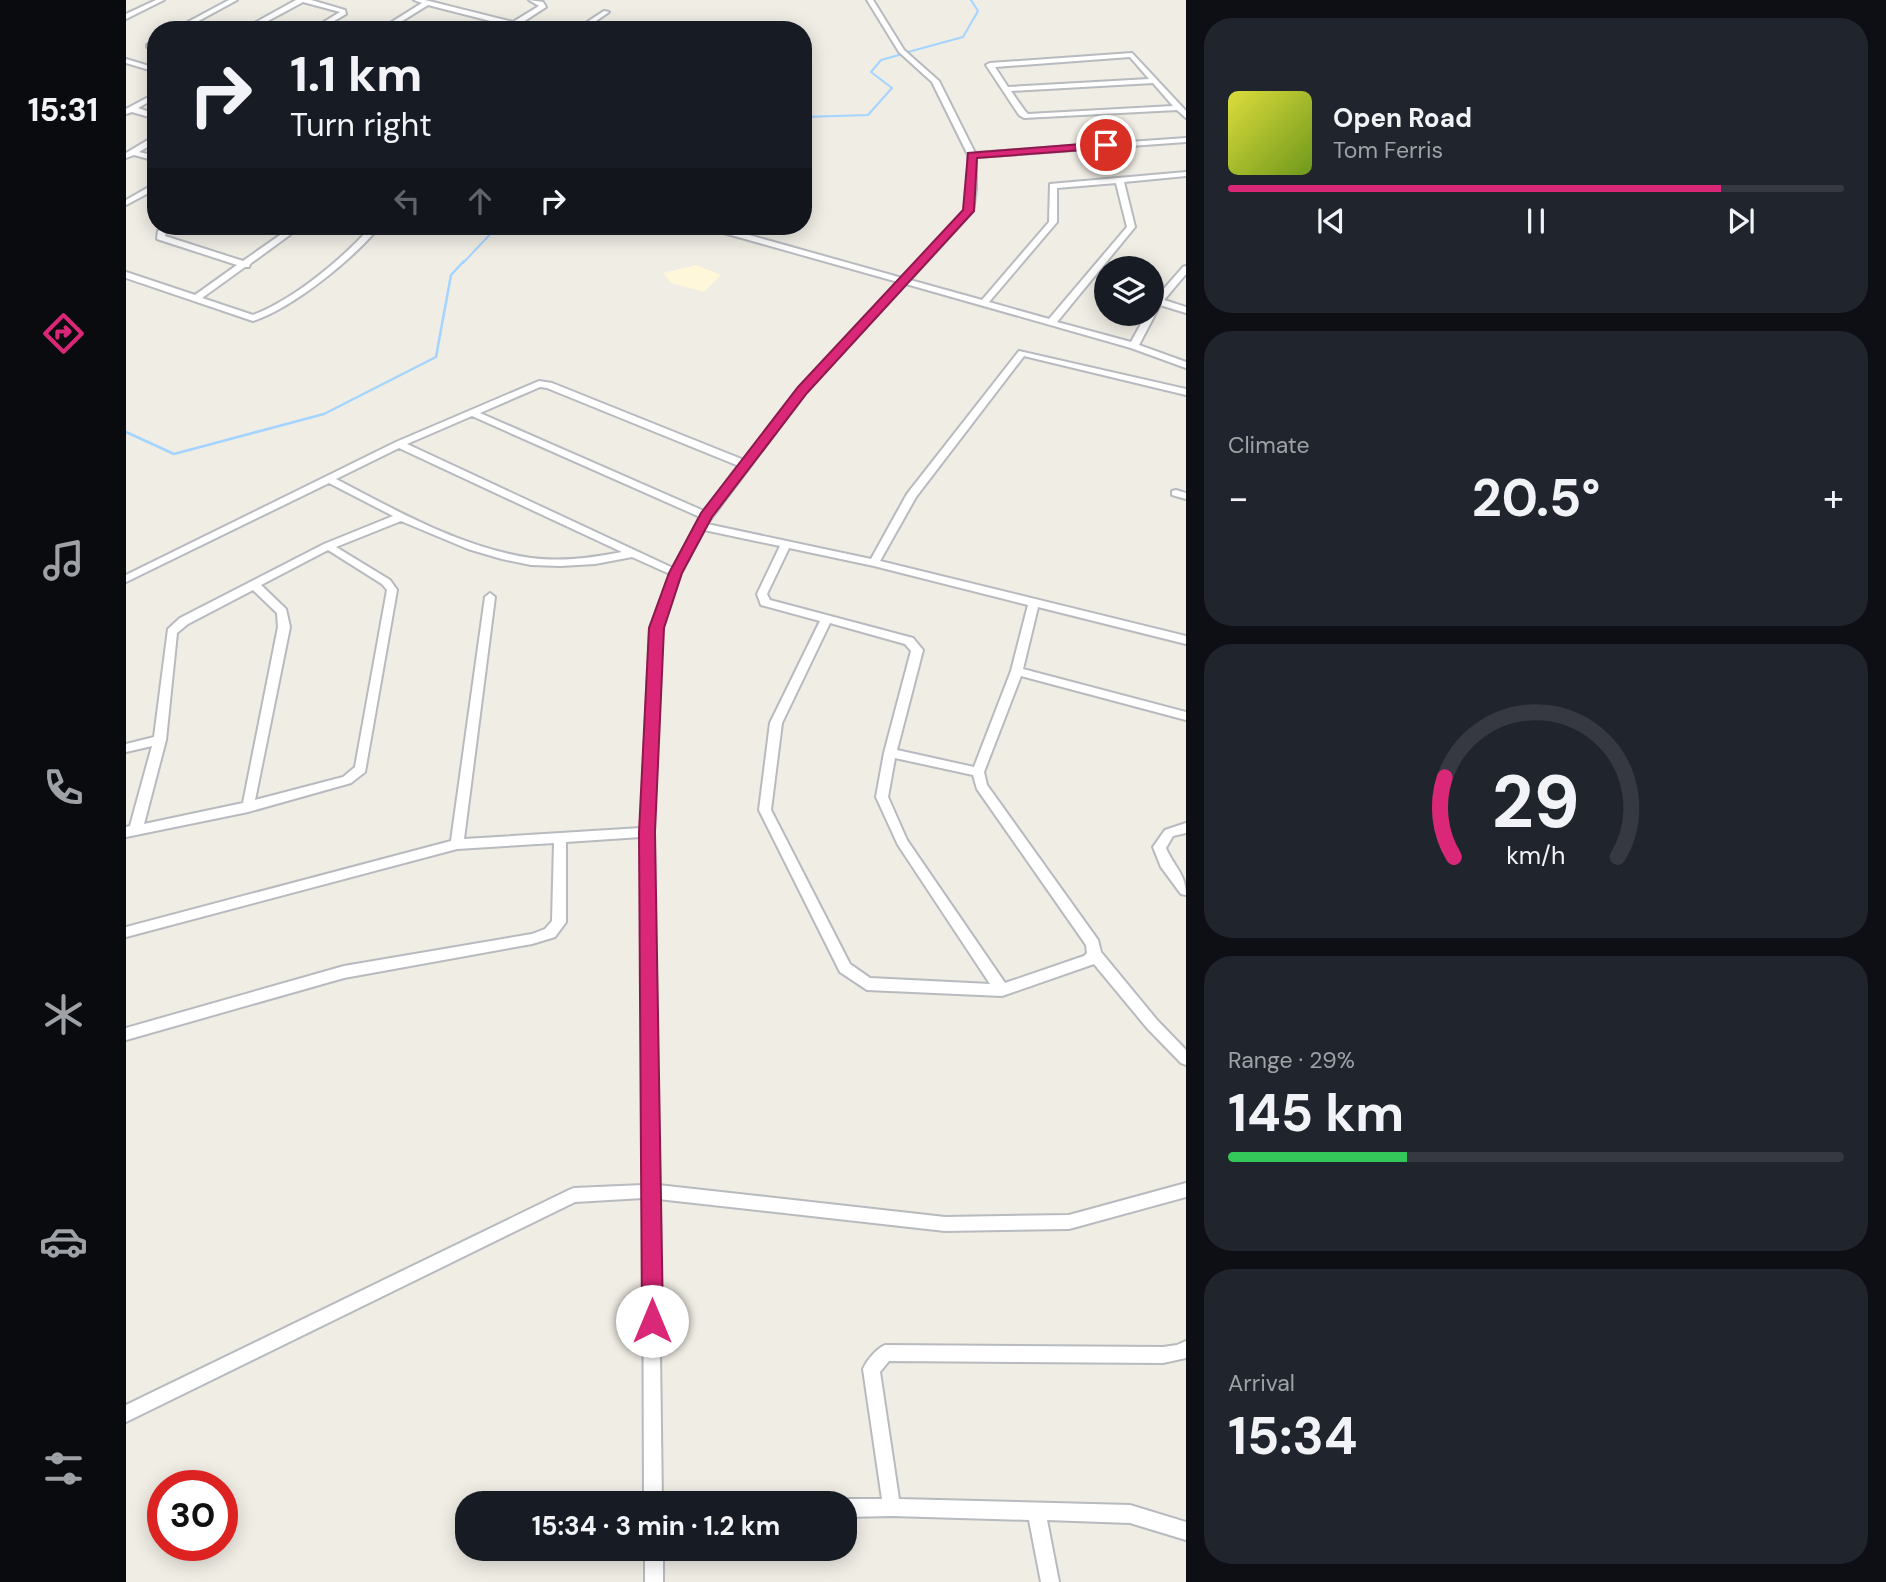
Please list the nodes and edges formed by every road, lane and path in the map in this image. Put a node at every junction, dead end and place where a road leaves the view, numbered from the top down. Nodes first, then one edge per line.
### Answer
1 (161, 0) edge
2 (234, 0) edge
3 (302, 0) edge
4 (417, 0) edge
5 (532, 0) edge
6 (870, 0) edge
7 (427, 3) junction
8 (606, 12) dead end
9 (126, 17) edge
10 (193, 21) edge
11 (263, 21) edge
12 (330, 21) edge
13 (396, 21) edge
14 (502, 21) edge
15 (520, 21) edge
16 (592, 21) edge
17 (126, 61) edge
18 (147, 67) edge
19 (1154, 81) junction
20 (1008, 89) junction
21 (147, 100) edge
22 (1179, 108) junction
23 (129, 111) edge
24 (147, 115) edge
25 (1186, 116) edge
26 (1186, 140) edge
27 (147, 144) edge
28 (129, 154) edge
29 (972, 155) junction
30 (147, 157) edge
31 (1186, 174) edge
32 (1119, 179) junction
33 (147, 190) edge
34 (126, 203) edge
35 (161, 235) edge
36 (286, 235) edge
37 (366, 235) edge
38 (741, 235) edge
39 (246, 265) junction
40 (1186, 269) edge
41 (126, 275) edge
42 (902, 280) junction
43 (1164, 294) edge
44 (195, 299) junction
45 (1164, 303) edge
46 (983, 304) junction
47 (1186, 310) edge
48 (1052, 323) junction
49 (1145, 326) edge
50 (1134, 346) junction
51 (1186, 365) edge
52 (1186, 392) edge
53 (473, 413) junction
54 (399, 444) junction
55 (746, 465) junction
56 (331, 480) junction
57 (401, 517) junction
58 (703, 521) junction
59 (786, 544) junction
60 (328, 546) junction
61 (629, 554) junction
62 (874, 563) junction
63 (676, 573) junction
64 (126, 579) edge
65 (254, 585) junction
66 (490, 597) dead end
67 (1034, 602) junction
68 (826, 619) junction
69 (1186, 640) edge
70 (1017, 671) junction
71 (1186, 716) edge
72 (160, 740) junction
73 (126, 748) edge
74 (890, 753) junction
75 (978, 772) junction
76 (248, 807) junction
77 (1186, 828) edge
78 (131, 830) edge
79 (647, 832) junction
80 (560, 837) junction
81 (457, 844) junction
82 (1186, 890) edge
83 (126, 932) edge
84 (1094, 954) junction
85 (1002, 990) junction
86 (126, 1034) edge
87 (1186, 1059) edge
88 (1186, 1190) edge
89 (652, 1191) junction
90 (1186, 1349) edge
91 (126, 1414) edge
92 (653, 1491) edge
93 (892, 1507) junction
94 (857, 1508) edge
95 (1036, 1510) junction
96 (1186, 1531) edge
97 (654, 1561) edge
98 (654, 1582) edge
99 (1050, 1582) edge

1 - 9 street
2 - 10 street
3 - 11 street
3 - 12 street
4 - 7 street
5 - 15 street
6 - 29 street
7 - 13 street
7 - 14 street
8 - 16 street
17 - 18 street
19 - 20 street
19 - 20 street
19 - 22 street
20 - 22 street
21 - 23 street
22 - 25 street
23 - 24 street
26 - 29 street
27 - 28 street
28 - 30 street
29 - 42 street
31 - 32 street
32 - 46 street
32 - 48 street
33 - 34 street
35 - 39 street
36 - 39 street
37 - 44 street
38 - 42 street
39 - 44 street
40 - 43 street
41 - 44 street
42 - 46 street
42 - 55 street
45 - 47 street
46 - 48 street
48 - 50 street
49 - 50 street
50 - 51 street
52 - 62 street
53 - 54 street
53 - 55 street
53 - 58 street
54 - 56 street
54 - 61 street
55 - 58 street
56 - 57 street
56 - 64 street
57 - 60 street
57 - 61 street
58 - 59 street
58 - 63 street
59 - 62 street
59 - 68 street
60 - 65 street
60 - 76 street
61 - 63 street
62 - 67 street
63 - 79 street
65 - 72 street
65 - 76 street
66 - 81 street
67 - 69 street
67 - 70 street
68 - 74 street
68 - 85 street
70 - 71 street
70 - 75 street
72 - 73 street
72 - 78 street
74 - 75 street
74 - 85 street
75 - 84 street
76 - 78 street
77 - 82 street
79 - 80 street
79 - 89 street
80 - 81 street
80 - 86 street
81 - 83 street
84 - 85 street
84 - 87 street
88 - 89 street
89 - 91 street
89 - 92 street
90 - 93 street
93 - 94 street
93 - 95 street
95 - 96 street
95 - 99 street
97 - 98 street

